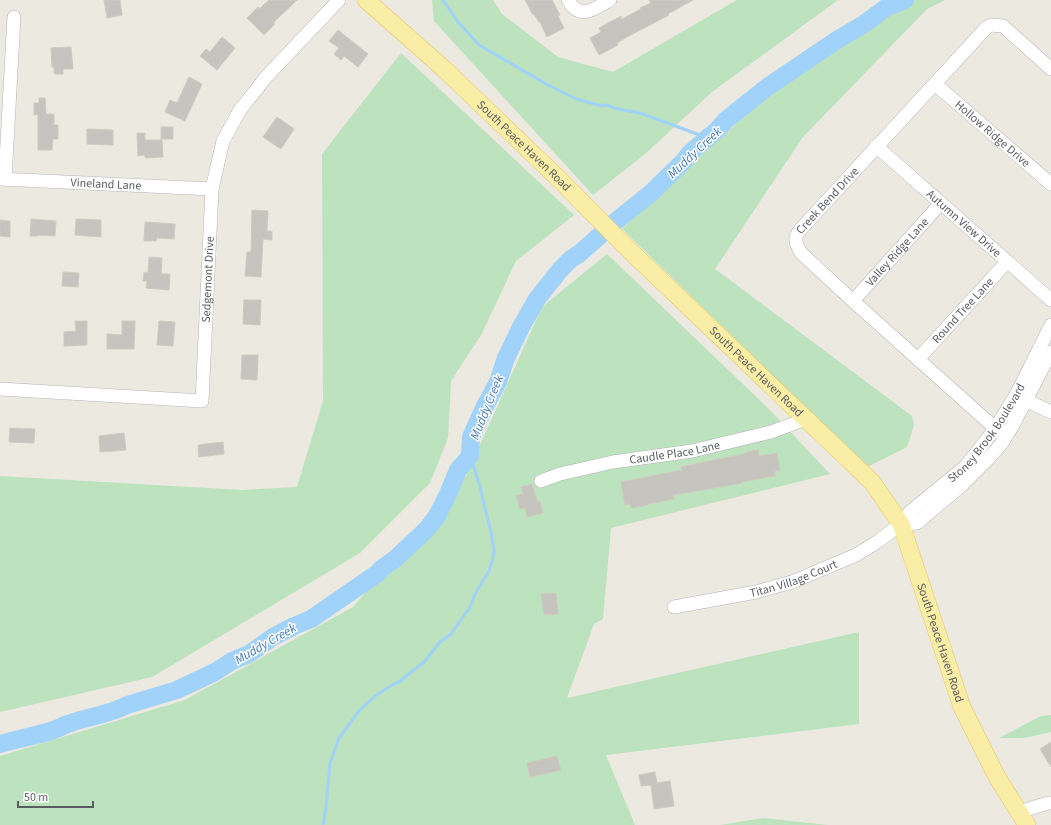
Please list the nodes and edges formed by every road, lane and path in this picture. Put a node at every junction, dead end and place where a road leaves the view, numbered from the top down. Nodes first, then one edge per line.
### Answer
1 (340, 0) edge
2 (366, 0) edge
3 (568, 0) edge
4 (610, 0) edge
5 (14, 17) dead end
6 (1051, 69) edge
7 (935, 84) junction
8 (876, 146) junction
9 (3, 179) edge
10 (1051, 184) edge
11 (212, 189) junction
12 (941, 204) junction
13 (1007, 262) junction
14 (1051, 300) edge
15 (853, 301) junction
16 (1051, 325) edge
17 (1051, 352) edge
18 (918, 359) junction
19 (0, 389) edge
20 (1021, 398) junction
21 (1051, 412) edge
22 (806, 419) junction
23 (1000, 433) junction
24 (541, 482) dead end
25 (901, 524) junction
26 (674, 607) dead end
27 (1051, 803) edge
28 (1023, 819) edge

1 - 11 street, Sedgemont Drive
2 - 22 main road, South Peace Haven Road
3 - 4 street
5 - 9 street
6 - 7 street, Creek Bend Drive
7 - 8 street, Creek Bend Drive
7 - 10 street, Hollow Ridge Drive
8 - 12 street, Autumn View Drive
8 - 15 street, Creek Bend Drive
9 - 11 street, Vineland Lane
11 - 19 street, Sedgemont Drive
12 - 13 street, Autumn View Drive
12 - 15 street, Valley Ridge Lane
13 - 14 street, Autumn View Drive
13 - 18 street, Round Tree Lane
15 - 18 street, Creek Bend Drive
16 - 20 street, Stoney Brook Boulevard
17 - 20 street
18 - 23 street, Creek Bend Drive
20 - 21 street
20 - 23 street, Stoney Brook Boulevard
22 - 24 street, Caudle Place Lane
22 - 25 main road, South Peace Haven Road
23 - 25 street, Stoney Brook Boulevard
25 - 26 street, Titan Village Court
25 - 28 main road, South Peace Haven Road
27 - 28 street

